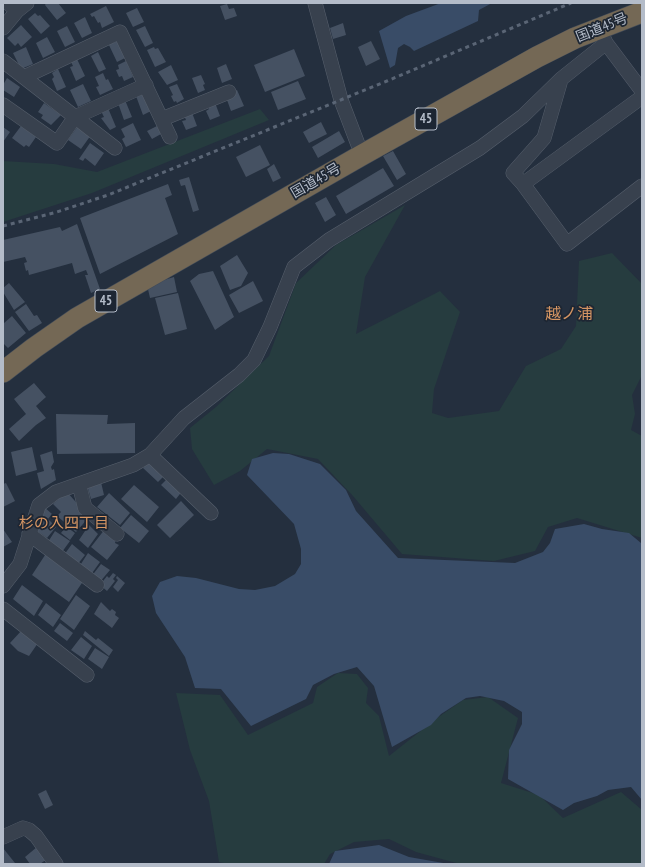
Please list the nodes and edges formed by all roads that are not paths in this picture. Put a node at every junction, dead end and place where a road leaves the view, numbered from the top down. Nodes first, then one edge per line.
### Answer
1 (315, 3) edge
2 (17, 6) edge
3 (642, 12) edge
4 (3, 28) edge
5 (603, 35) junction
6 (3, 61) edge
7 (24, 77) junction
8 (561, 79) junction
9 (146, 85) junction
10 (642, 91) edge
11 (229, 92) dead end
12 (642, 97) edge
13 (3, 106) edge
14 (75, 117) junction
15 (162, 119) junction
16 (170, 137) dead end
17 (115, 148) dead end
18 (362, 155) junction
19 (523, 184) junction
20 (642, 186) edge
21 (3, 372) edge
22 (150, 455) junction
23 (79, 484) junction
24 (211, 513) dead end
25 (29, 534) junction
26 (117, 534) dead end
27 (97, 585) dead end
28 (3, 586) edge
29 (3, 609) edge
30 (87, 675) dead end
31 (3, 837) edge
32 (56, 864) edge

1 - 18 street
2 - 4 street
3 - 5 highway, 国道45号 / 45
5 - 8 street
5 - 10 street
5 - 18 highway, 国道45号 / 45
6 - 7 street
7 - 9 street
7 - 14 street
8 - 19 street
8 - 22 street
9 - 14 street
9 - 15 street
11 - 15 street
12 - 19 street
13 - 14 street
14 - 17 street
15 - 16 street
18 - 21 highway, 国道45号 / 45
19 - 20 street
22 - 23 street
22 - 24 street
23 - 25 street
23 - 26 street
25 - 27 street
25 - 28 street
29 - 30 street
31 - 32 street

